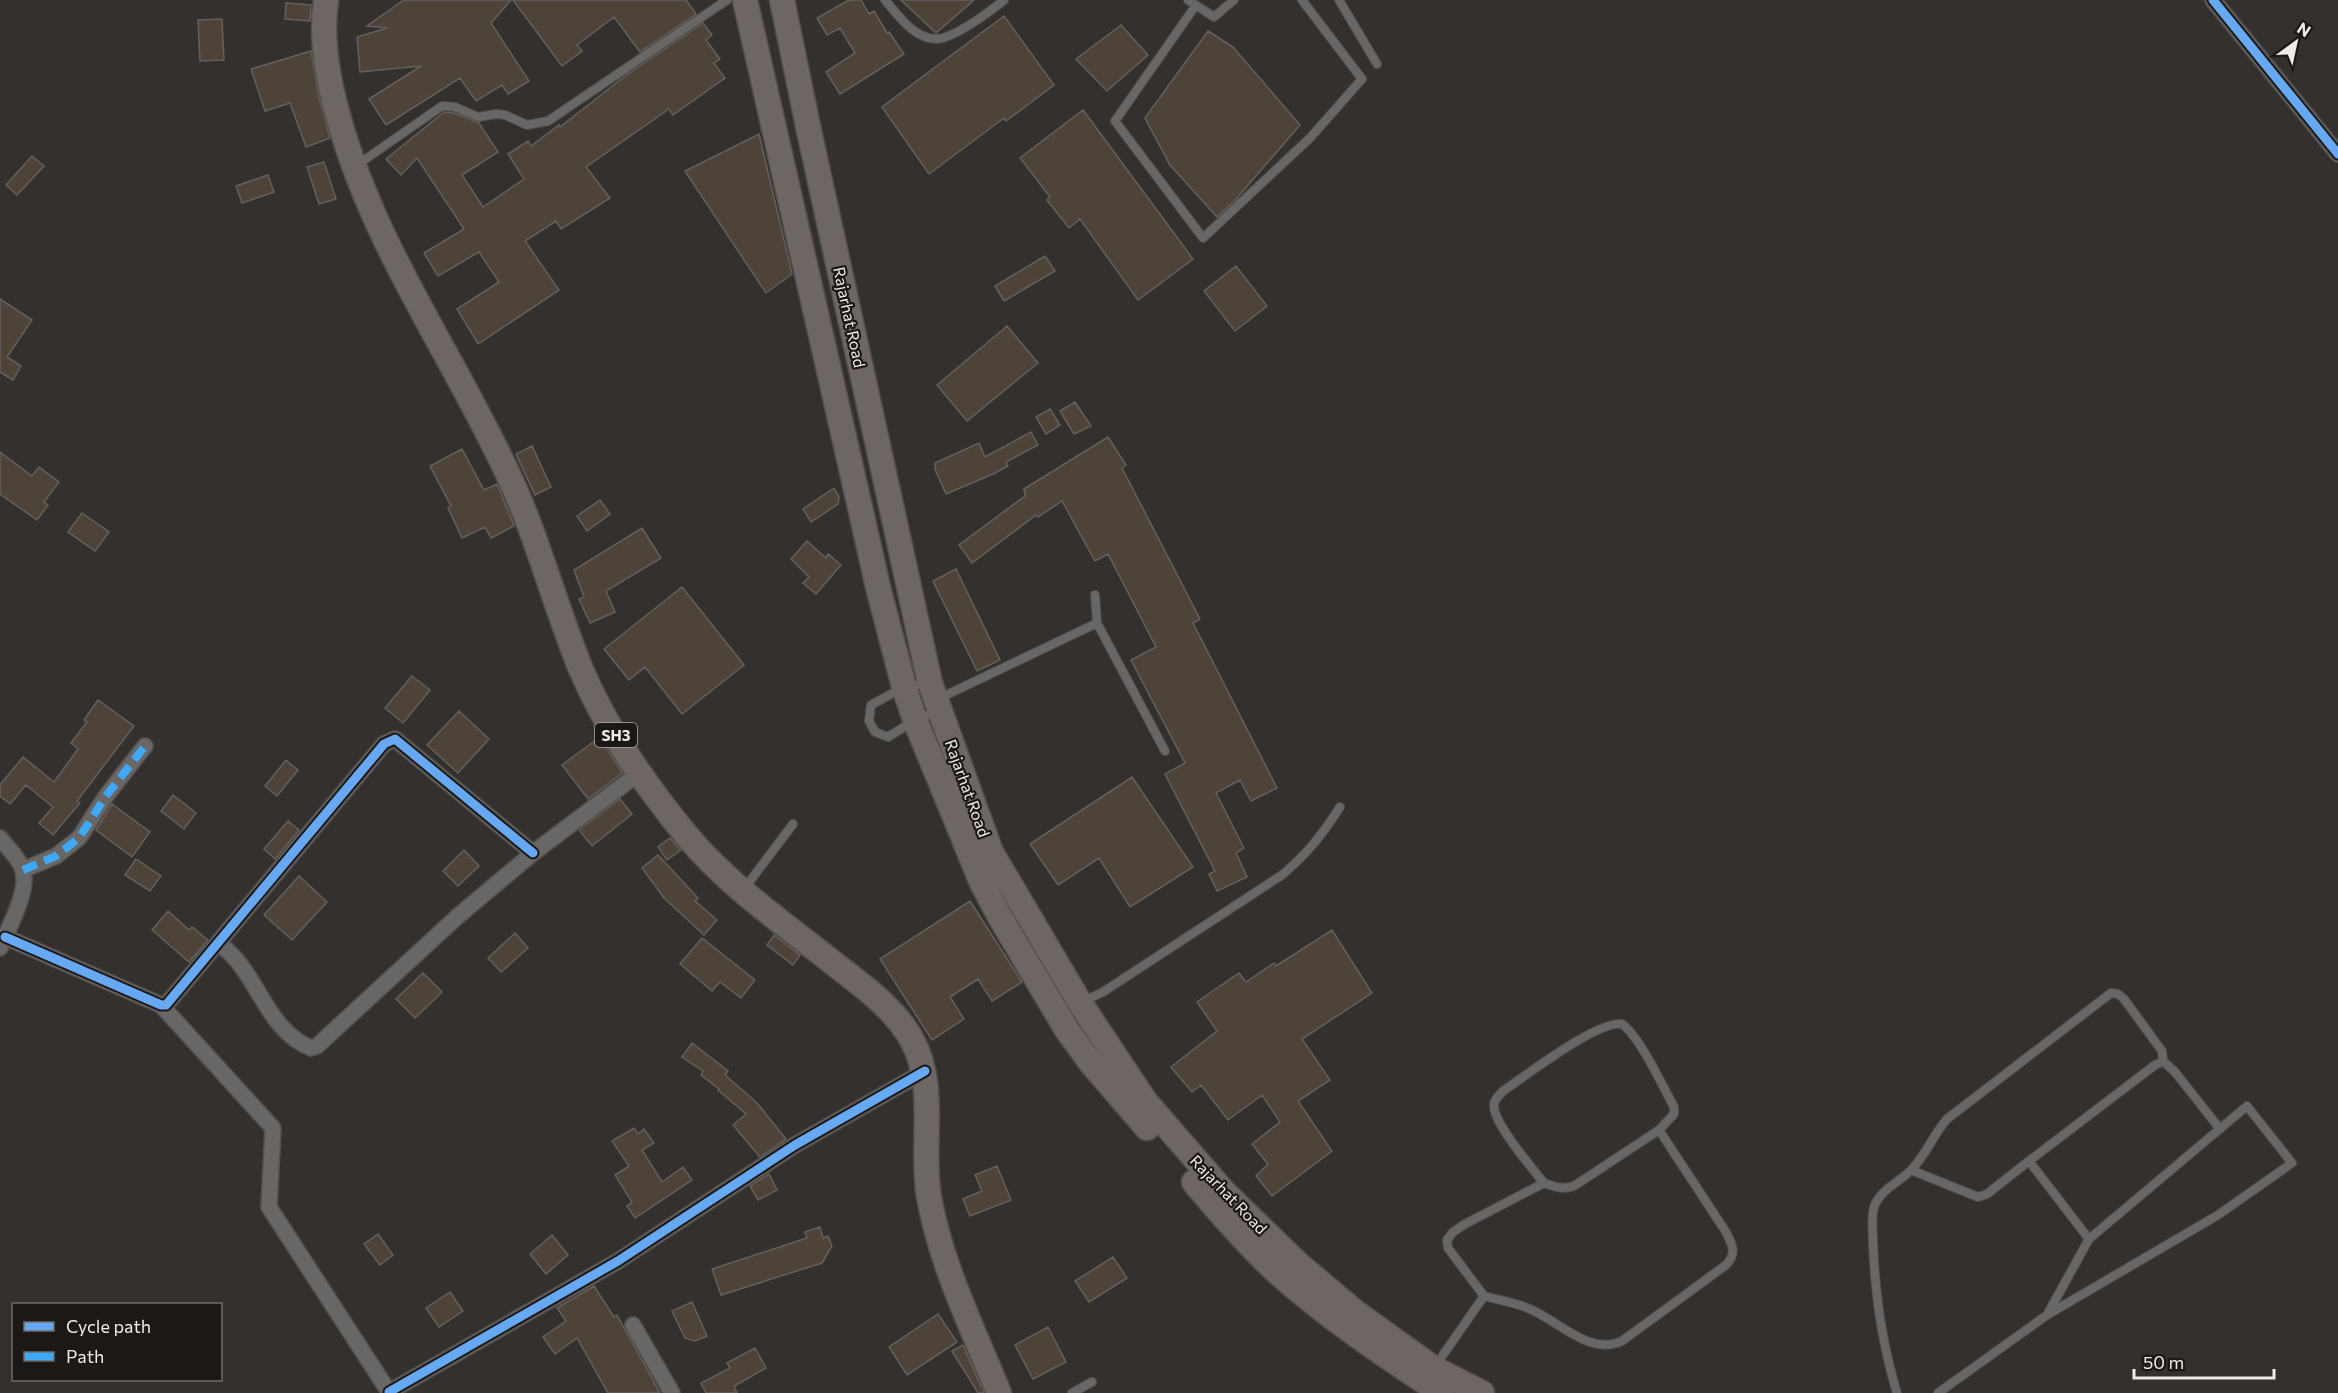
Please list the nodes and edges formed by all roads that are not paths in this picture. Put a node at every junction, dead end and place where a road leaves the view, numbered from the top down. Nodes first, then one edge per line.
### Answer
1 (326, 0) edge
2 (727, 0) edge
3 (745, 0) edge
4 (782, 0) edge
5 (885, 0) edge
6 (1004, 0) edge
7 (1188, 0) edge
8 (1234, 0) edge
9 (1302, 0) edge
10 (1339, 0) edge
11 (2213, 0) edge
12 (1196, 5) junction
13 (1377, 64) dead end
14 (2338, 154) edge
15 (354, 167) junction
16 (1095, 595) dead end
17 (1097, 623) junction
18 (904, 687) junction
19 (935, 698) junction
20 (915, 720) junction
21 (145, 746) dead end
22 (1165, 751) dead end
23 (639, 773) junction
24 (1340, 807) dead end
25 (793, 824) dead end
26 (0, 838) edge
27 (533, 853) junction
28 (23, 870) junction
29 (743, 890) junction
30 (2, 943) edge
31 (218, 943) junction
32 (1080, 1003) junction
33 (161, 1005) junction
34 (2163, 1061) junction
35 (925, 1071) junction
36 (2220, 1129) junction
37 (1659, 1130) junction
38 (2029, 1161) junction
39 (1911, 1170) junction
40 (1544, 1183) junction
41 (2089, 1239) junction
42 (1484, 1296) junction
43 (2047, 1315) junction
44 (633, 1325) dead end
45 (1433, 1368) junction
46 (1092, 1382) dead end
47 (391, 1392) edge
48 (672, 1393) edge
49 (999, 1393) edge
50 (1072, 1393) edge
51 (1442, 1393) edge
52 (1482, 1393) edge
53 (1897, 1393) edge
54 (1938, 1393) edge

1 - 15 main road, SH3
2 - 15 lane
3 - 18 main road
4 - 19 main road, Rajarhat Road
5 - 6 lane
7 - 12 lane
8 - 12 lane
9 - 12 lane
10 - 13 lane
11 - 14 street
15 - 23 main road, SH3
16 - 17 lane
17 - 19 lane
17 - 22 lane
18 - 19 lane
18 - 20 main road
18 - 20 lane
19 - 20 lane
19 - 32 main road, Rajarhat Road
20 - 51 main road
21 - 28 street
23 - 27 street
23 - 29 main road, SH3
24 - 32 lane
25 - 29 lane
26 - 28 street
27 - 31 street
27 - 31 street
28 - 30 street
29 - 35 main road, SH3
30 - 33 street
31 - 33 street
32 - 45 main road, Rajarhat Road
33 - 47 street
34 - 36 lane
34 - 38 lane
34 - 39 lane
35 - 47 street
35 - 49 main road, SH3
36 - 41 lane
36 - 43 lane
37 - 40 lane
37 - 40 lane
37 - 42 lane
38 - 39 lane
38 - 41 lane
39 - 53 lane
40 - 42 lane
41 - 43 lane
42 - 45 lane
43 - 54 lane
44 - 48 street
45 - 52 main road, Rajarhat Road
46 - 50 lane

